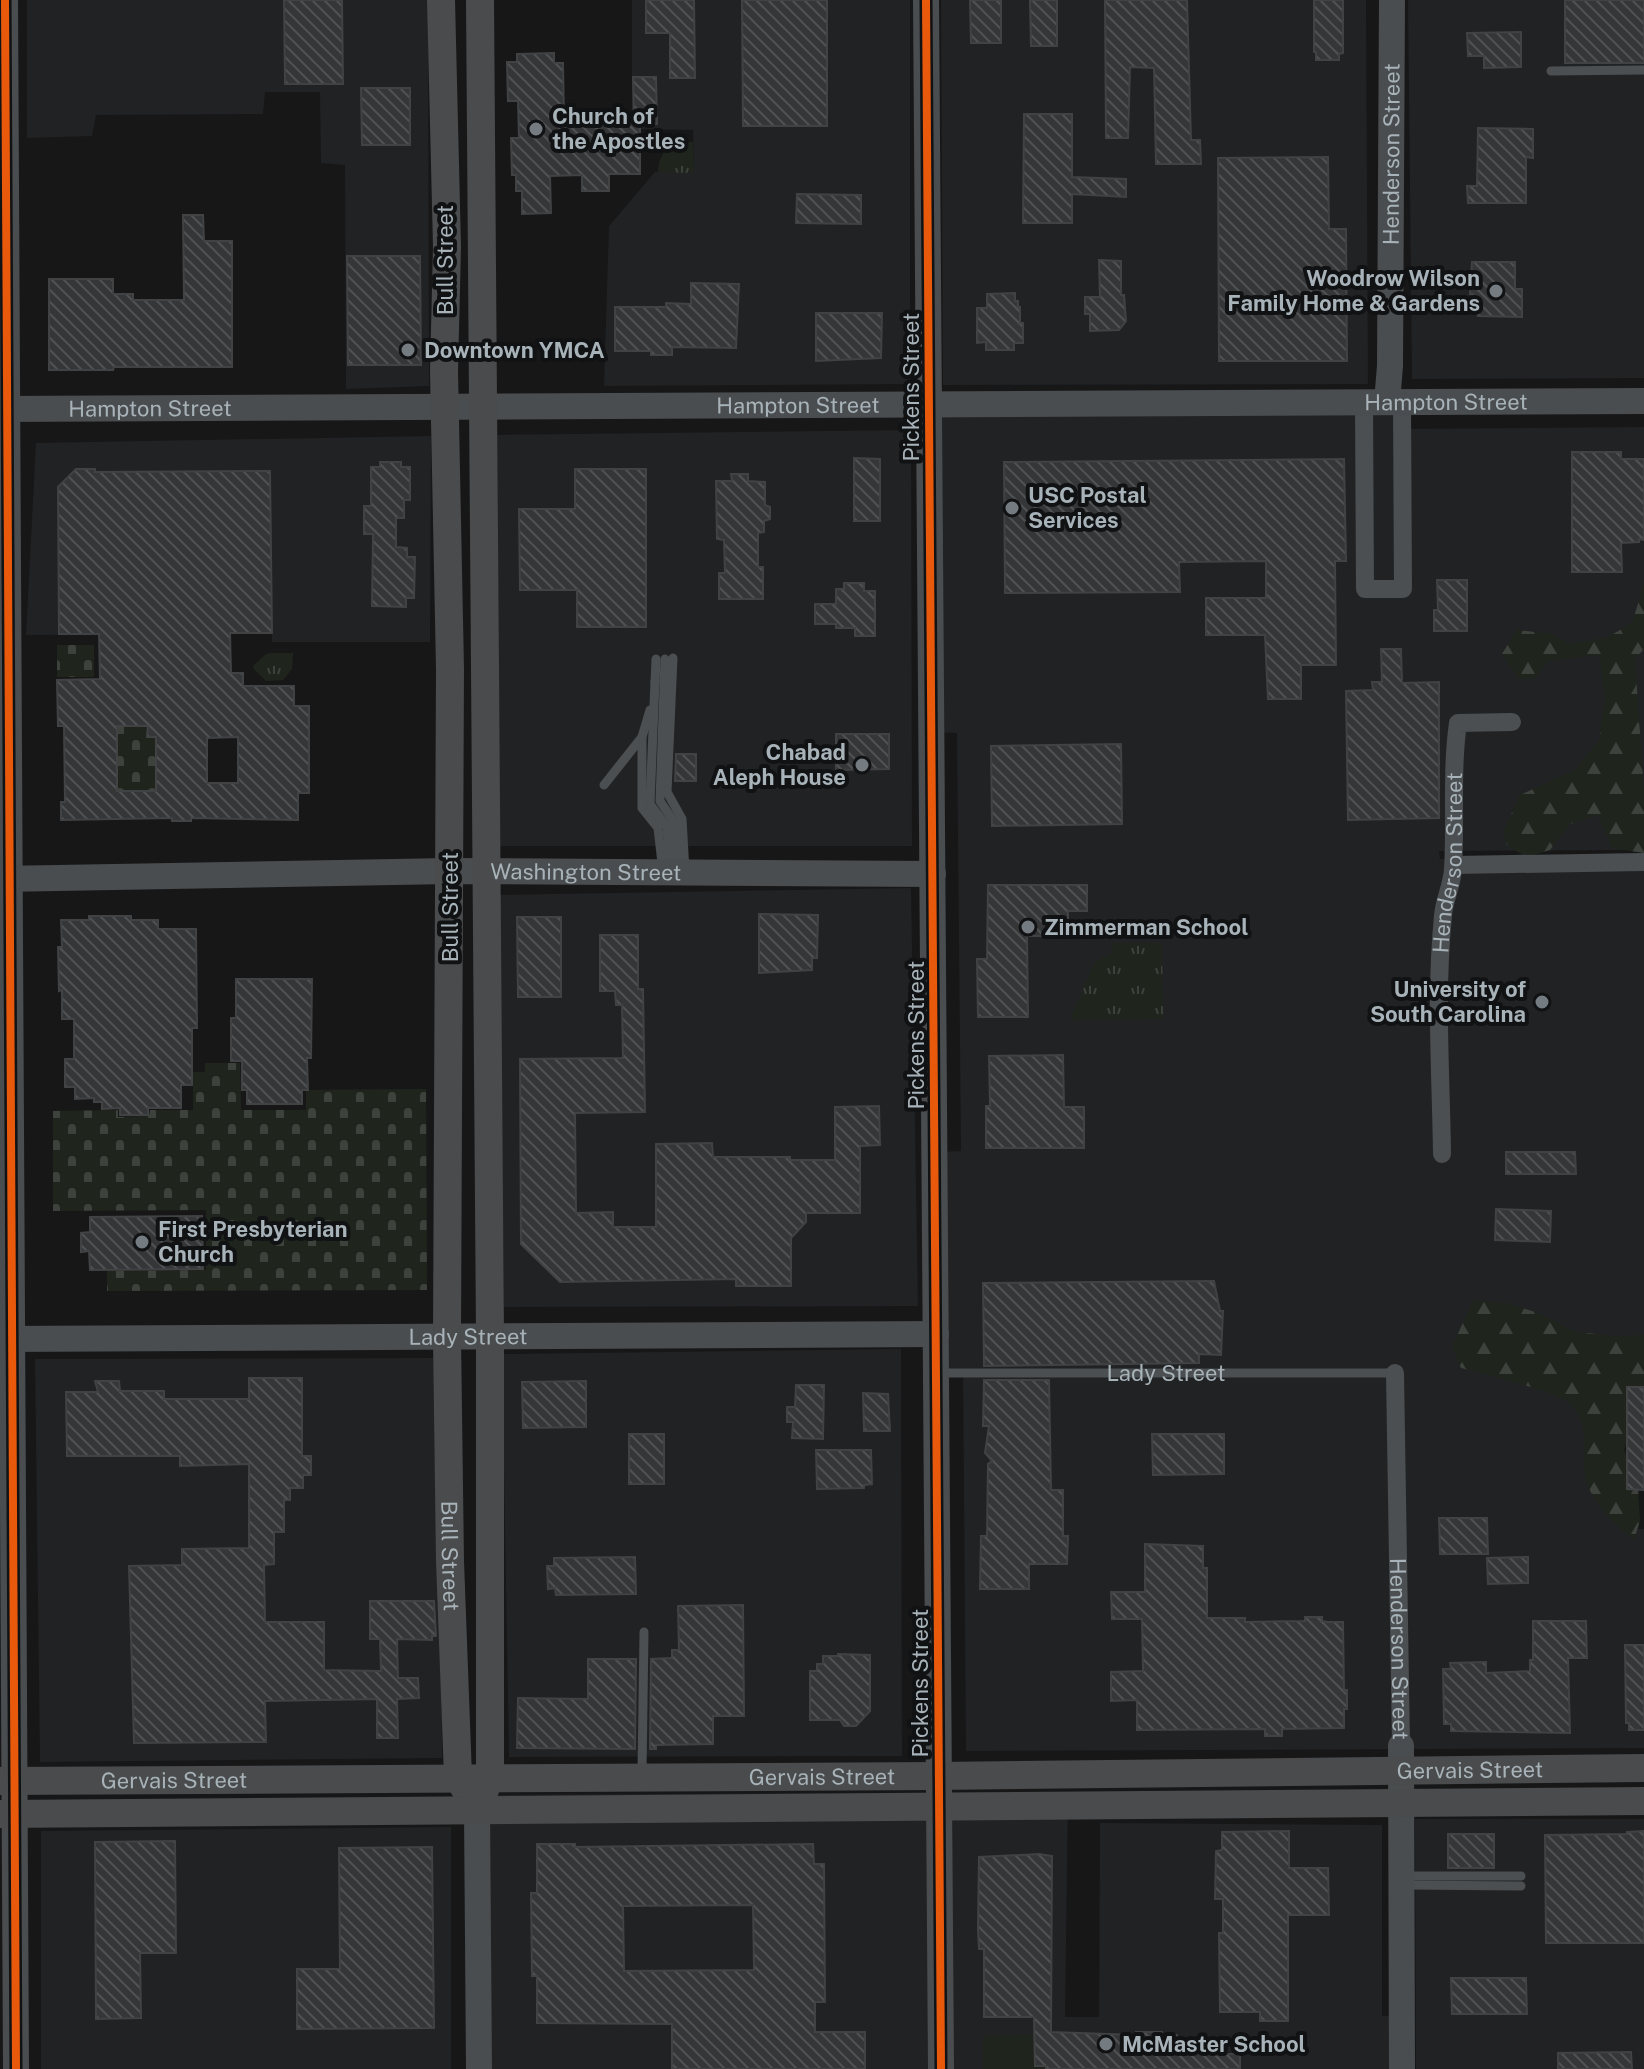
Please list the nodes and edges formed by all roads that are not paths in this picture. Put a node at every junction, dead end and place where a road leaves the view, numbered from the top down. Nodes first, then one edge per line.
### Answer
1 (5, 0) edge
2 (441, 0) edge
3 (480, 0) edge
4 (926, 0) edge
5 (1392, 0) edge
6 (1644, 70) edge
7 (1551, 71) dead end
8 (1644, 401) edge
9 (1384, 402) junction
10 (929, 405) junction
11 (445, 407) junction
12 (484, 407) junction
13 (4, 409) edge
14 (655, 681) junction
15 (1512, 722) dead end
16 (642, 737) junction
17 (604, 785) dead end
18 (1644, 862) edge
19 (1454, 865) junction
20 (450, 871) junction
21 (485, 871) junction
22 (674, 872) junction
23 (933, 874) junction
24 (5, 878) edge
25 (5, 1087) edge
26 (1442, 1154) dead end
27 (936, 1334) junction
28 (490, 1336) junction
29 (447, 1337) junction
30 (6, 1339) edge
31 (936, 1373) junction
32 (1395, 1373) joint
33 (644, 1632) dead end
34 (1401, 1758) junction
35 (1644, 1768) edge
36 (938, 1776) junction
37 (458, 1777) junction
38 (490, 1777) junction
39 (641, 1777) junction
40 (7, 1781) edge
41 (1644, 1801) edge
42 (1401, 1803) junction
43 (939, 1807) junction
44 (477, 1810) junction
45 (8, 1814) edge
46 (1401, 1881) junction
47 (1521, 1881) dead end
48 (16, 2069) edge
49 (479, 2069) edge
50 (941, 2069) edge
51 (1402, 2069) edge

1 - 13 street
2 - 11 main road, Bull Street
3 - 12 main road, Bull Street
4 - 10 street, Pickens Street
5 - 9 street, Henderson Street
6 - 7 lane
8 - 9 street, Hampton Street
9 - 9 street, Henderson Street
9 - 10 street, Hampton Street
10 - 12 street, Hampton Street
10 - 23 street, Pickens Street
11 - 12 street, Hampton Street
11 - 13 street, Hampton Street
11 - 20 main road, Bull Street
12 - 21 main road, Bull Street
13 - 24 street
14 - 16 lane
14 - 22 lane
14 - 22 lane
15 - 19 street, Henderson Street
16 - 17 lane
16 - 22 lane
18 - 19 street
19 - 26 street, Henderson Street
20 - 21 street, Washington Street
20 - 24 street, Washington Street
20 - 29 main road, Bull Street
21 - 22 street, Washington Street
21 - 28 main road, Bull Street
22 - 23 street, Washington Street
23 - 27 street, Pickens Street
24 - 25 street
25 - 30 street
27 - 28 street, Lady Street
27 - 31 street, Pickens Street
28 - 29 street, Lady Street
28 - 38 main road, Bull Street
29 - 30 street, Lady Street
29 - 37 main road, Bull Street
30 - 40 street
31 - 32 lane, Lady Street
31 - 36 street, Pickens Street
32 - 34 street, Henderson Street
33 - 39 lane
34 - 35 main road, Gervais Street
34 - 36 main road, Gervais Street
34 - 42 street, Henderson Street
36 - 39 main road, Gervais Street
36 - 43 street, Pickens Street
37 - 38 main road, Gervais Street
37 - 40 main road, Gervais Street
37 - 44 main road, Bull Street
38 - 39 main road, Gervais Street
38 - 44 main road, Bull Street
40 - 45 street
41 - 42 main road, Gervais Street
42 - 43 main road, Gervais Street
42 - 46 street, Henderson Street
43 - 44 main road, Gervais Street
43 - 50 street, Pickens Street
44 - 45 main road, Gervais Street
44 - 49 street, Bull Street
45 - 48 street
46 - 47 lane
46 - 51 street, Henderson Street

